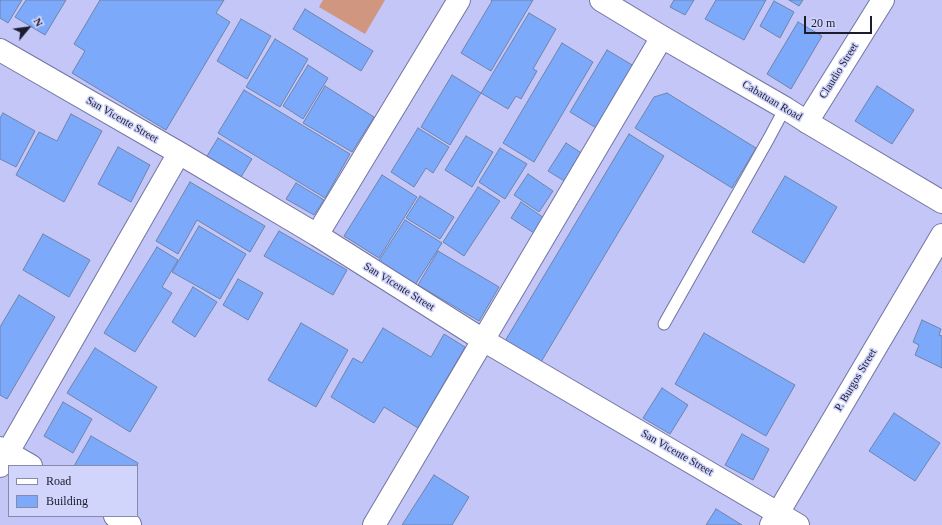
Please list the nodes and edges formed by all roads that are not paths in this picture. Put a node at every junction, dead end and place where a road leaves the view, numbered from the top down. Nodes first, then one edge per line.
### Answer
1 (458, 0) edge
2 (601, 0) edge
3 (883, 0) edge
4 (662, 38) junction
5 (0, 50) edge
6 (785, 108) junction
7 (807, 122) junction
8 (179, 153) junction
9 (942, 202) edge
10 (317, 234) junction
11 (942, 235) edge
12 (664, 324) dead end
13 (483, 340) junction
14 (2, 455) edge
15 (28, 465) edge
16 (117, 517) edge
17 (774, 519) edge
18 (130, 525) edge
19 (374, 525) edge
20 (798, 525) edge

1 - 10 main road
2 - 4 main road, Cabatuan Road
3 - 7 main road, Claudio Street
4 - 6 main road, Cabatuan Road
4 - 13 main road
5 - 8 main road, San Vicente Street
6 - 7 main road, Cabatuan Road
6 - 12 lane
7 - 9 main road, Cabatuan Road
8 - 10 main road, San Vicente Street
8 - 14 main road
10 - 13 main road, San Vicente Street
11 - 17 main road, P. Burgos Street
13 - 17 main road, San Vicente Street
13 - 19 main road
14 - 15 main road
16 - 18 main road
17 - 20 main road, San Vicente Street

